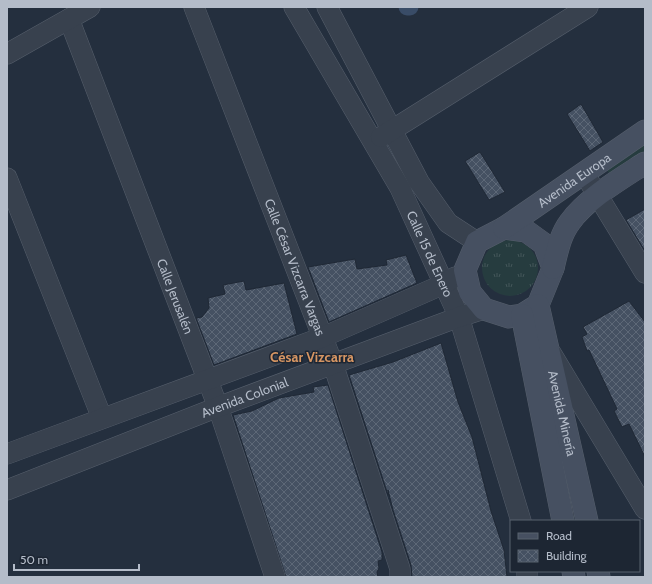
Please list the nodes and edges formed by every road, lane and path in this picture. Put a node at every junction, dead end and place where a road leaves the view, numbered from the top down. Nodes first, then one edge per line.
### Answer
1 (90, 7) edge
2 (194, 7) edge
3 (294, 7) edge
4 (327, 7) edge
5 (588, 7) edge
6 (70, 19) junction
7 (7, 54) edge
8 (393, 130) junction
9 (645, 132) edge
10 (373, 143) junction
11 (645, 163) edge
12 (584, 173) junction
13 (7, 178) edge
14 (598, 195) junction
15 (504, 228) junction
16 (477, 242) junction
17 (553, 268) junction
18 (465, 270) junction
19 (645, 273) edge
20 (444, 284) junction
21 (484, 309) junction
22 (530, 310) junction
23 (459, 317) junction
24 (323, 338) junction
25 (550, 351) junction
26 (333, 364) junction
27 (208, 380) junction
28 (218, 407) junction
29 (102, 418) junction
30 (36, 444) junction
31 (7, 454) edge
32 (46, 474) junction
33 (7, 490) edge
34 (645, 509) edge
35 (521, 520) edge
36 (563, 520) edge
37 (587, 520) edge
38 (275, 577) edge
39 (400, 577) edge

1 - 6 street
2 - 24 street, Calle César Vizcarra Vargas
3 - 10 street, Calle 15 de Enero
4 - 8 street, Calle 15 de Enero
5 - 8 street
6 - 7 street
6 - 27 street, Calle Jerusalén
8 - 10 street
8 - 16 street, Calle 15 de Enero
9 - 12 main road, Avenida Europa
10 - 20 street, Calle 15 de Enero
11 - 14 main road, Avenida Europa
12 - 14 street
12 - 15 main road, Avenida Europa
13 - 29 street
14 - 17 main road, Avenida Europa
14 - 19 street
15 - 16 main road
15 - 17 main road
16 - 18 main road
17 - 22 main road
18 - 20 street
18 - 21 main road
20 - 23 street, Calle 15 de Enero
20 - 24 street
21 - 22 main road
21 - 23 street, Avenida Colonial
22 - 25 main road, Avenida Minería
22 - 36 main road, Avenida Minería
23 - 26 street, Avenida Colonial
23 - 35 street, Calle 15 de Enero
24 - 26 street, Calle César Vizcarra Vargas
24 - 27 street
25 - 34 street
25 - 37 main road, Avenida Minería
26 - 28 street, Avenida Colonial
26 - 39 street, Calle César Vizcarra Vargas
27 - 28 street, Calle Jerusalén
27 - 29 street
28 - 32 street, Avenida Colonial
28 - 38 street, Calle Jerusalén
29 - 30 street
30 - 31 street
30 - 32 street
32 - 33 street, Avenida Colonial

